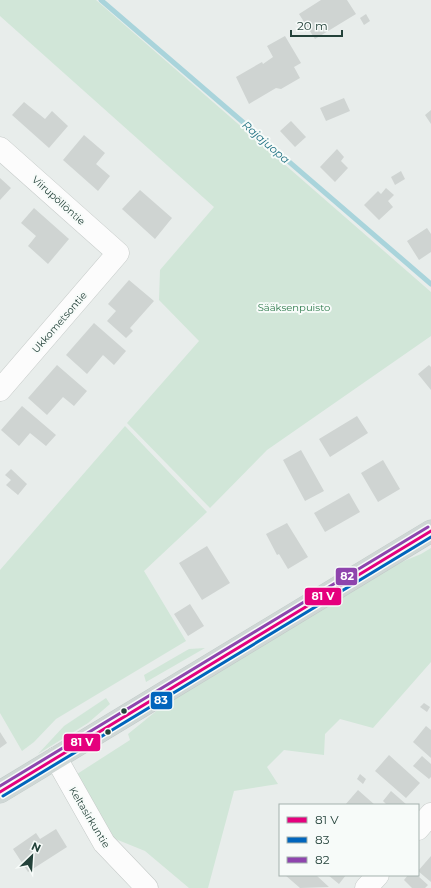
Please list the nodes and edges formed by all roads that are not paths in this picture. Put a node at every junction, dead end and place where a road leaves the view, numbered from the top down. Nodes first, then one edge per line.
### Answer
1 (0, 148) edge
2 (118, 253) joint
3 (1, 388) edge
4 (431, 531) edge
5 (56, 758) junction
6 (0, 792) edge
7 (431, 814) edge
8 (419, 828) edge
9 (377, 876) edge
10 (147, 888) edge
11 (366, 888) edge

1 - 2 street, Viirupöllöntie
2 - 3 street, Ukkometsontie
4 - 5 main road
5 - 6 main road
5 - 10 street, Keltasirkuntie
7 - 8 street
9 - 11 street

